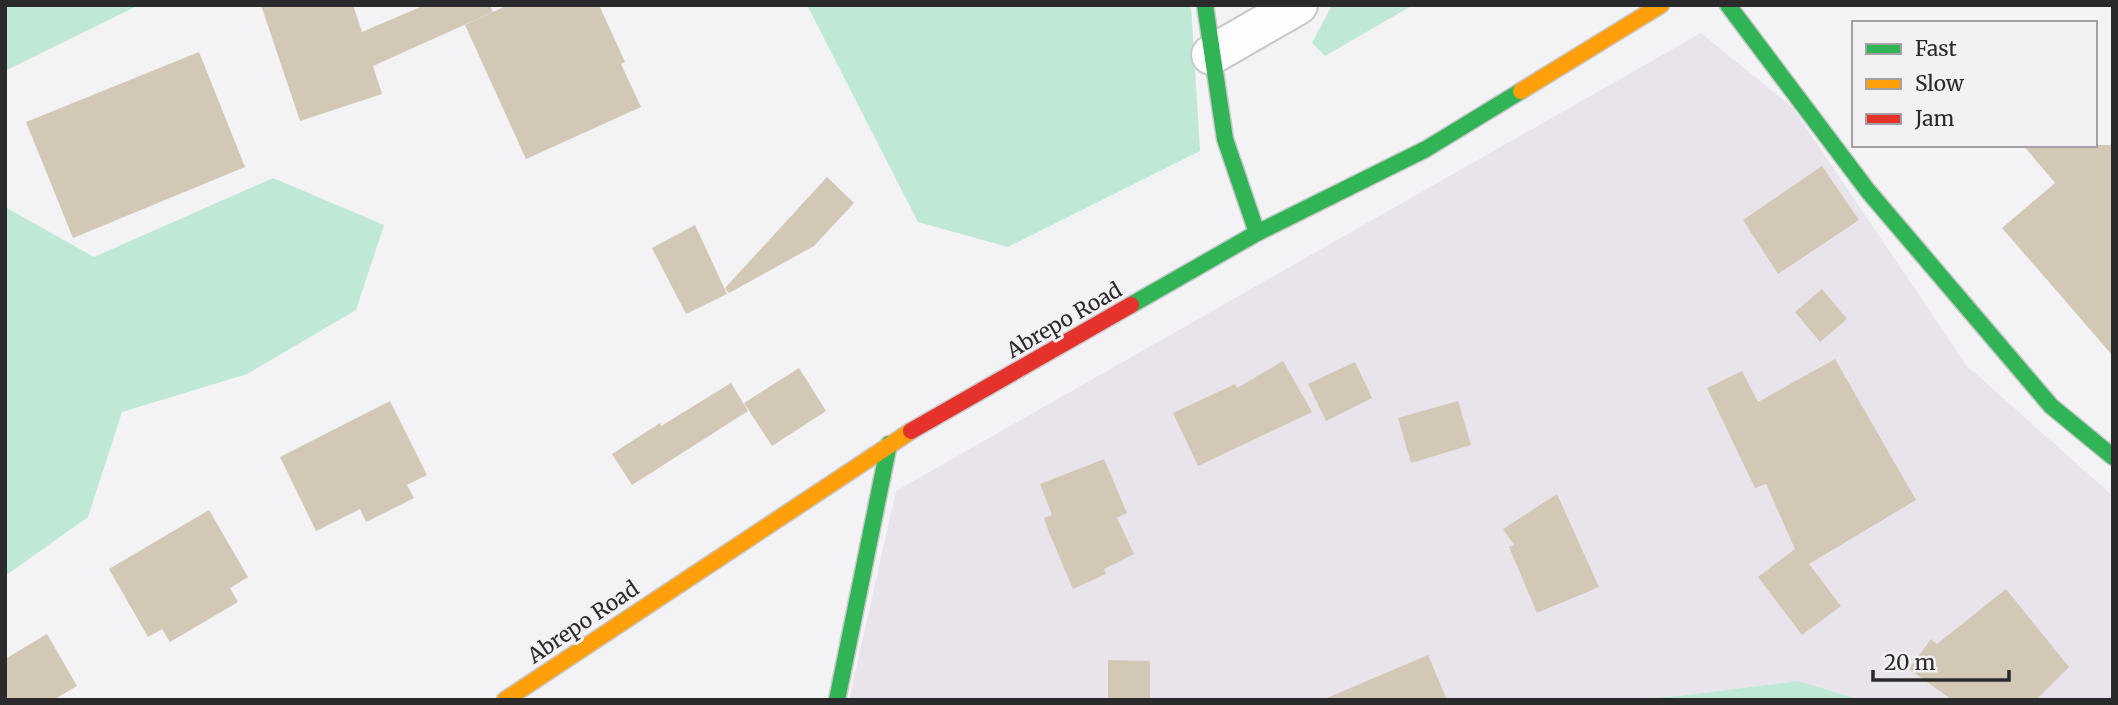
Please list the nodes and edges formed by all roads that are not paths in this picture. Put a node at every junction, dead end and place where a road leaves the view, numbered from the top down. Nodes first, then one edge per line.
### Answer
1 (1205, 5) edge
2 (1298, 5) edge
3 (1661, 5) edge
4 (1728, 5) edge
5 (1210, 55) junction
6 (1257, 233) junction
7 (889, 444) junction
8 (2113, 457) edge
9 (505, 700) edge
10 (837, 700) edge

1 - 5 main road
2 - 5 street
3 - 6 main road, Abrepo Road
4 - 8 main road
5 - 6 main road
6 - 7 main road, Abrepo Road
7 - 9 main road, Abrepo Road
7 - 10 main road

